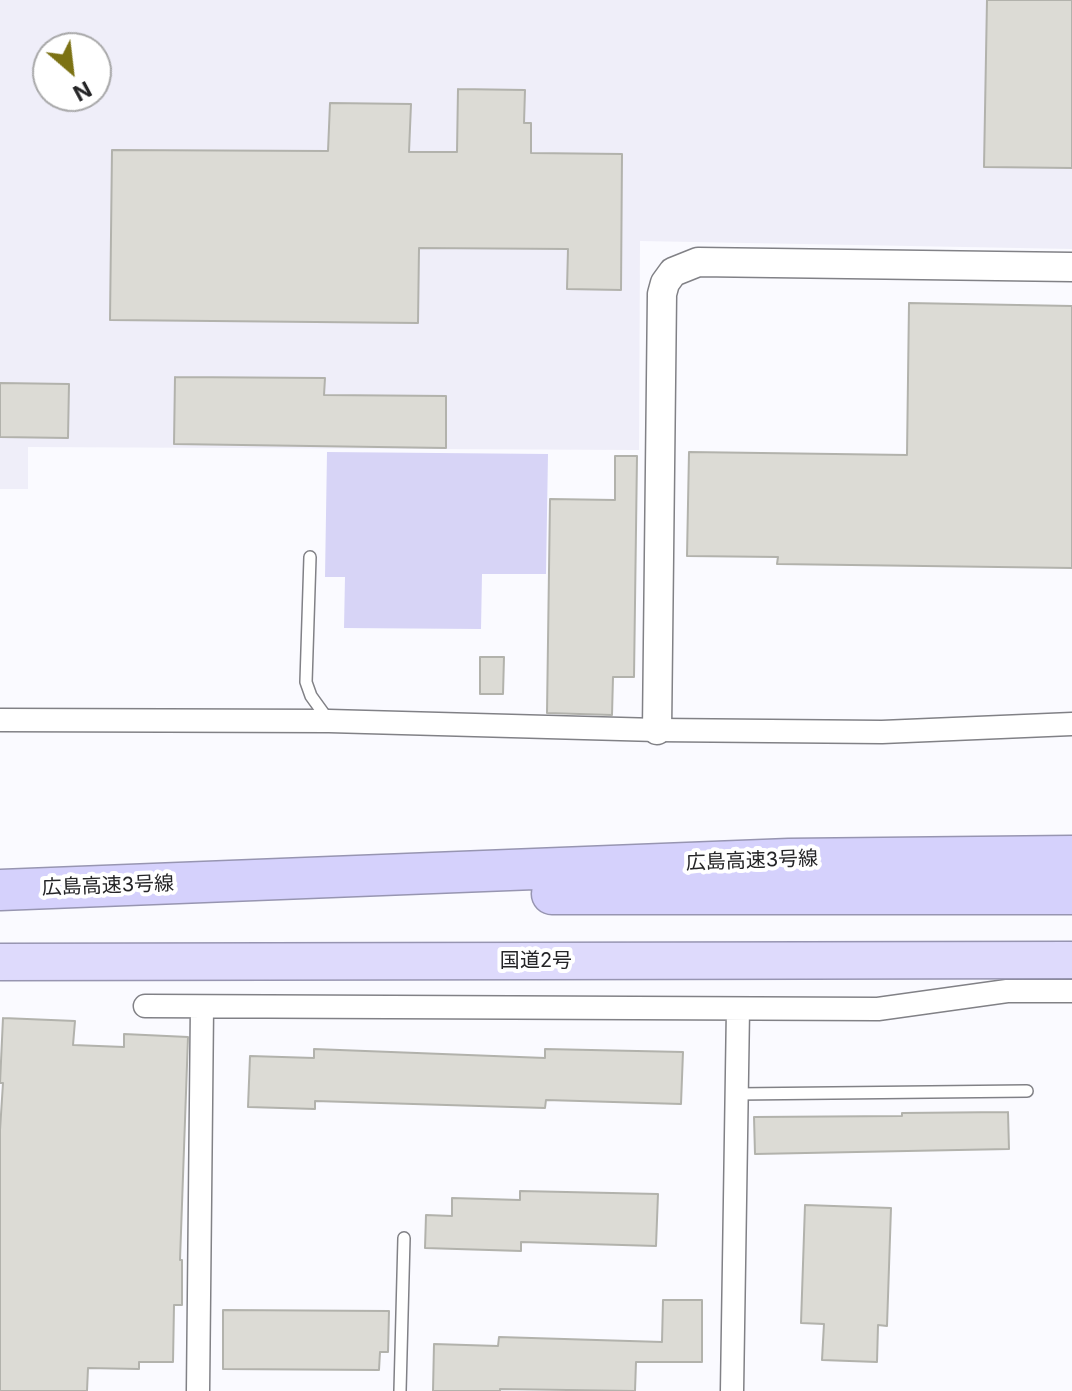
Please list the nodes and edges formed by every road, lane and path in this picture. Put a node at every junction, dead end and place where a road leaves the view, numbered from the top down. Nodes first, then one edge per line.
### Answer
1 (1072, 267) edge
2 (310, 557) dead end
3 (0, 720) edge
4 (329, 721) junction
5 (1072, 724) edge
6 (657, 730) junction
7 (1072, 856) edge
8 (16, 889) edge
9 (1072, 894) edge
10 (1072, 960) edge
11 (0, 962) edge
12 (1072, 991) edge
13 (145, 1006) dead end
14 (202, 1007) junction
15 (738, 1009) junction
16 (1027, 1091) dead end
17 (736, 1094) junction
18 (404, 1238) dead end
19 (198, 1391) edge
20 (400, 1391) edge
21 (732, 1391) edge

1 - 6 street
2 - 4 lane
3 - 4 street
4 - 6 street
5 - 6 street
7 - 8 highway, 広島高速3号線
8 - 9 highway, 広島高速3号線
10 - 11 highway, 国道2号
12 - 15 street
13 - 14 street
14 - 15 street
14 - 19 street
15 - 17 street
16 - 17 lane
17 - 21 street
18 - 20 lane

